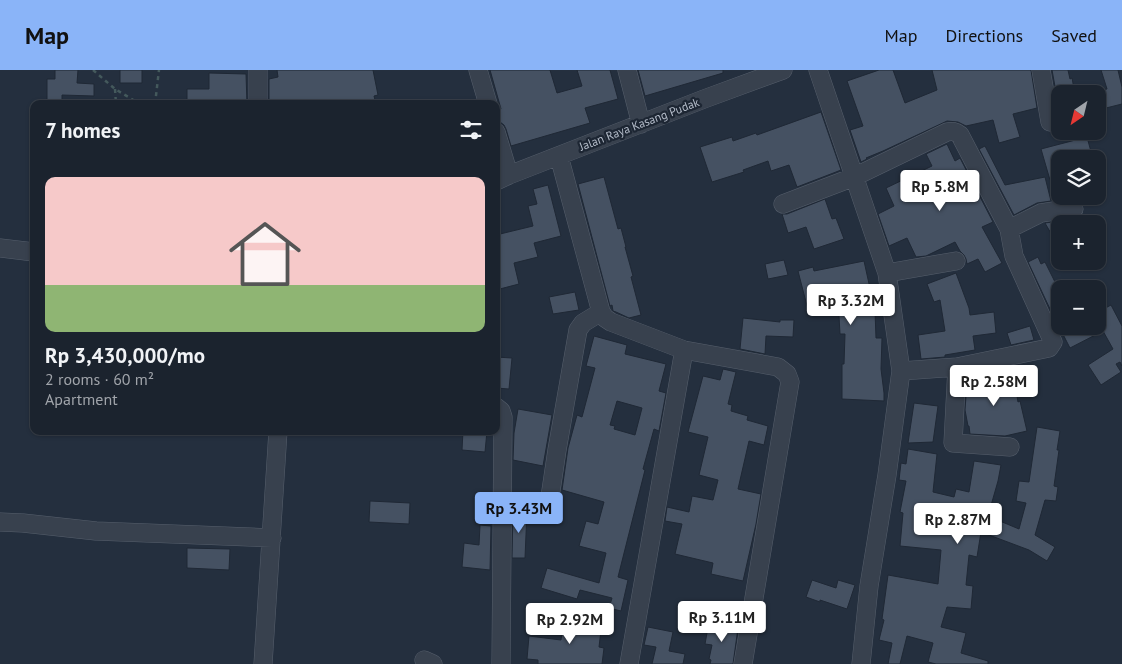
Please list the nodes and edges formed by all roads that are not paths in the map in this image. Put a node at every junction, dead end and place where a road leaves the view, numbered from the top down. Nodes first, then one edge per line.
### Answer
1 (258, 70) edge
2 (478, 70) edge
3 (627, 70) edge
4 (782, 70) edge
5 (818, 70) edge
6 (1041, 70) edge
7 (744, 77) edge
8 (258, 100) edge
9 (487, 100) edge
10 (1050, 122) dead end
11 (641, 124) junction
12 (559, 156) junction
13 (500, 158) edge
14 (854, 177) junction
15 (503, 178) edge
16 (783, 204) dead end
17 (1074, 210) dead end
18 (1009, 229) junction
19 (0, 248) edge
20 (30, 252) edge
21 (956, 262) dead end
22 (887, 273) junction
23 (601, 312) junction
24 (684, 350) junction
25 (957, 367) junction
26 (901, 371) junction
27 (500, 410) edge
28 (278, 435) edge
29 (1010, 447) dead end
30 (549, 504) dead end
31 (0, 522) edge
32 (272, 538) junction
33 (263, 664) edge
34 (501, 664) edge
35 (629, 664) edge
36 (743, 664) edge
37 (861, 664) edge

1 - 8 street
2 - 9 street
3 - 11 street
4 - 7 street, Jalan Raya Kasang Pudak
5 - 14 street
6 - 10 street
7 - 11 street, Jalan Raya Kasang Pudak
11 - 12 street, Jalan Raya Kasang Pudak
12 - 15 street, Jalan Raya Kasang Pudak
12 - 23 street
13 - 15 street
14 - 16 street
14 - 18 street
14 - 22 street
17 - 18 street
18 - 25 street
19 - 20 street
21 - 22 street
22 - 26 street
23 - 24 street
23 - 30 street
24 - 35 street
24 - 36 street
25 - 26 street
25 - 29 street
26 - 37 street
27 - 34 street
28 - 32 street
31 - 32 street
32 - 33 street

